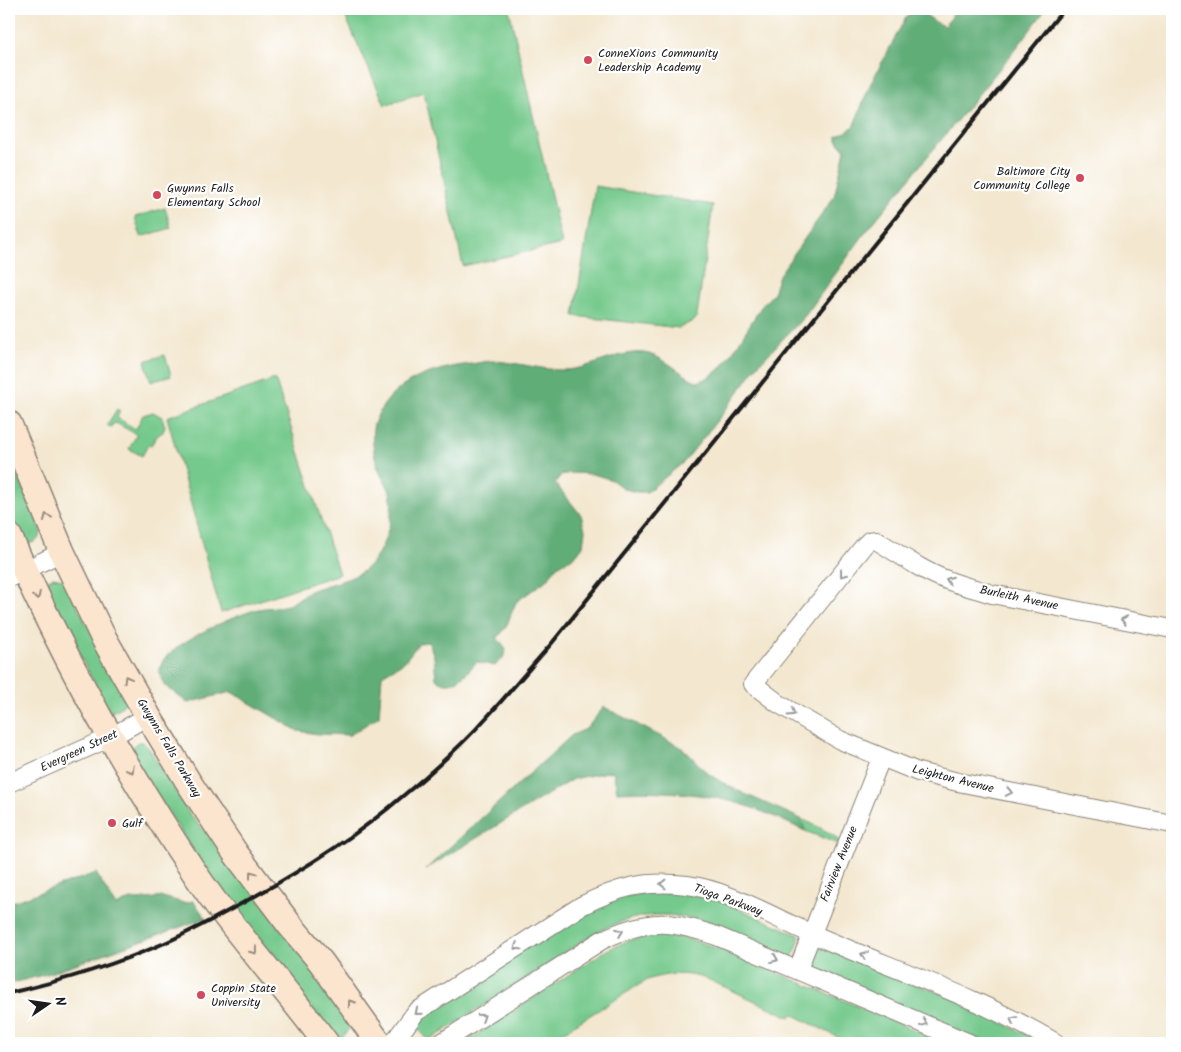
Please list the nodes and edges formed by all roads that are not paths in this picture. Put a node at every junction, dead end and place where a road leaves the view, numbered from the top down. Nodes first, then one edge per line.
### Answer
1 (9, 424) edge
2 (9, 536) edge
3 (62, 552) junction
4 (16, 574) edge
5 (1172, 630) edge
6 (753, 684) joint
7 (148, 716) junction
8 (111, 737) junction
9 (880, 758) junction
10 (9, 783) edge
11 (1172, 824) edge
12 (811, 934) junction
13 (798, 969) junction
14 (326, 1043) edge
15 (378, 1043) edge
16 (393, 1043) edge
17 (441, 1043) edge
18 (969, 1043) edge
19 (1056, 1043) edge

3 -> 1 main road, Gwynns Falls Parkway
2 - 4 main road
3 - 4 street
7 -> 3 main road, Gwynns Falls Parkway
4 -> 8 main road
5 -> 6 street, Burleith Avenue
6 -> 9 street, Leighton Avenue
7 - 8 street, Evergreen Street
15 -> 7 main road, Gwynns Falls Parkway
8 - 10 street, Evergreen Street
8 -> 14 main road
9 -> 11 street, Leighton Avenue
9 - 12 street, Fairview Avenue
12 - 13 street, Fairview Avenue
12 -> 16 street, Tioga Parkway
19 -> 12 street, Tioga Parkway
17 -> 13 street
13 -> 18 street

